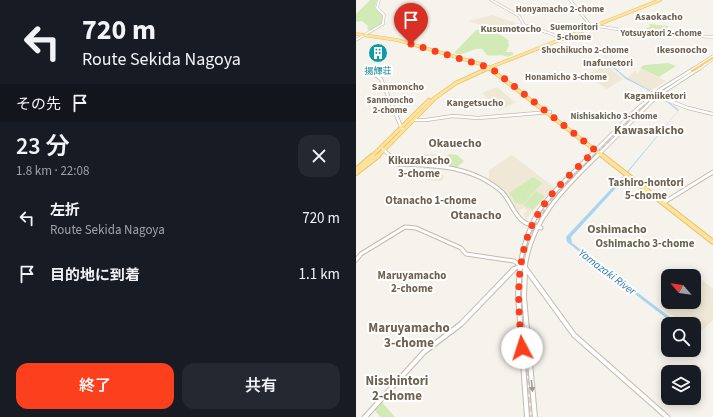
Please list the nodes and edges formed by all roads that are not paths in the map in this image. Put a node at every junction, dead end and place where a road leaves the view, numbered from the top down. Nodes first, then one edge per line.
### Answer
1 (379, 0) edge
2 (491, 0) edge
3 (570, 0) edge
4 (656, 0) edge
5 (660, 0) edge
6 (591, 26) junction
7 (356, 34) edge
8 (365, 35) junction
9 (713, 37) edge
10 (560, 38) junction
11 (356, 40) edge
12 (713, 58) edge
13 (490, 67) junction
14 (366, 69) dead end
15 (692, 71) tunnel mouth
16 (655, 95) junction
17 (550, 113) junction
18 (713, 114) edge
19 (412, 119) junction
20 (402, 129) junction
21 (383, 149) junction
22 (596, 149) junction
23 (600, 152) junction
24 (356, 170) edge
25 (713, 172) edge
26 (356, 173) edge
27 (664, 202) junction
28 (532, 225) junction
29 (537, 227) junction
30 (541, 228) dead end
31 (713, 240) edge
32 (356, 260) edge
33 (520, 266) junction
34 (526, 266) junction
35 (365, 417) edge
36 (527, 417) edge
37 (535, 417) edge
38 (667, 417) edge

1 - 8 street
2 - 10 street
3 - 6 street
4 - 6 main road
5 - 6 main road
6 - 9 street
6 - 10 main road
7 - 8 main road
8 - 11 street
8 - 13 main road
10 - 13 main road
12 - 15 highway
12 - 16 street
13 - 17 main road
13 - 19 main road
14 - 20 street
16 - 18 street
16 - 22 street
16 - 23 street
17 - 19 street
17 - 22 main road
19 - 20 main road
20 - 21 main road
21 - 24 main road
21 - 26 main road
21 - 28 street
22 - 23 main road
22 - 28 street
23 - 27 main road
23 - 29 street
25 - 27 street
27 - 31 main road
28 - 29 street
28 - 33 street
29 - 30 street
29 - 34 street
32 - 33 street
33 - 34 street
33 - 35 street
33 - 36 street
34 -> 37 street
34 - 38 street

